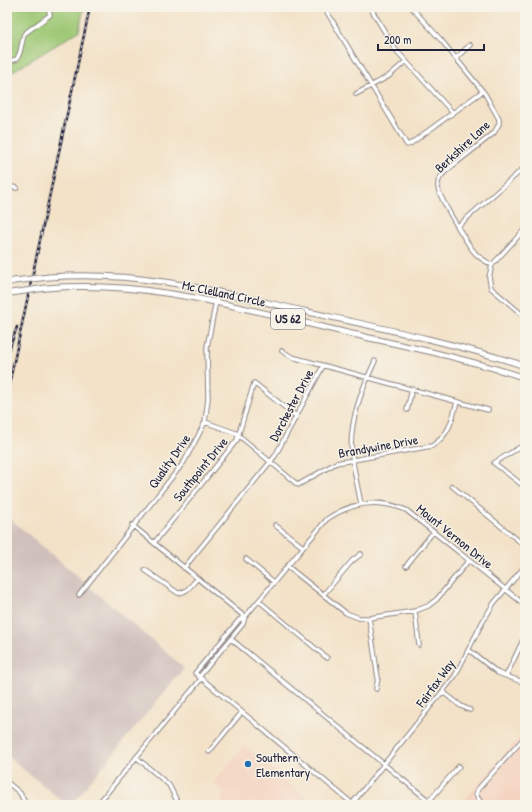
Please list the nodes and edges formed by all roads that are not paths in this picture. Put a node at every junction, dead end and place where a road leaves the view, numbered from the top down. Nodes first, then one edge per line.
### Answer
1 (48, 7) edge
2 (324, 7) edge
3 (370, 7) edge
4 (411, 7) edge
5 (470, 45) dead end
6 (456, 58) junction
7 (406, 61) junction
8 (7, 62) edge
9 (371, 86) junction
10 (483, 91) junction
11 (356, 94) dead end
12 (453, 113) junction
13 (525, 167) edge
14 (7, 185) edge
15 (17, 188) dead end
16 (458, 226) junction
17 (525, 230) edge
18 (492, 265) junction
19 (7, 282) edge
20 (218, 291) junction
21 (9, 294) edge
22 (215, 302) junction
23 (525, 317) edge
24 (282, 351) dead end
25 (375, 361) dead end
26 (323, 366) junction
27 (525, 366) edge
28 (367, 377) junction
29 (525, 378) edge
30 (412, 389) junction
31 (457, 402) junction
32 (407, 410) dead end
33 (488, 410) dead end
34 (296, 416) junction
35 (205, 422) junction
36 (239, 435) junction
37 (525, 444) edge
38 (353, 460) junction
39 (271, 462) junction
40 (452, 486) dead end
41 (525, 487) edge
42 (361, 504) junction
43 (275, 525) dead end
44 (132, 526) junction
45 (434, 531) junction
46 (154, 543) junction
47 (525, 546) edge
48 (303, 547) junction
49 (361, 554) dead end
50 (246, 559) dead end
51 (469, 560) junction
52 (287, 566) junction
53 (406, 566) dead end
54 (525, 566) edge
55 (184, 568) junction
56 (145, 570) dead end
57 (197, 578) junction
58 (274, 582) junction
59 (505, 590) junction
60 (79, 595) dead end
61 (323, 595) junction
62 (259, 601) junction
63 (525, 605) edge
64 (414, 611) junction
65 (245, 617) junction
66 (369, 618) junction
67 (525, 636) edge
68 (231, 639) junction
69 (419, 645) dead end
70 (468, 650) junction
71 (327, 658) dead end
72 (506, 676) junction
73 (200, 678) junction
74 (525, 683) edge
75 (376, 689) dead end
76 (443, 692) junction
77 (470, 710) dead end
78 (242, 712) junction
79 (525, 737) edge
80 (209, 752) dead end
81 (136, 757) junction
82 (384, 764) junction
83 (459, 766) dead end
84 (7, 782) edge
85 (352, 804) edge
86 (26, 805) edge
87 (97, 805) edge
88 (180, 805) edge
89 (484, 805) edge

1 - 8 street
2 - 9 street
3 - 7 street
4 - 6 street, Berkshire Lane
5 - 6 street
6 - 10 street, Berkshire Lane
7 - 9 street
7 - 12 street
9 - 11 street
9 - 12 street
10 - 12 street
10 - 16 street, Berkshire Lane
13 - 16 street
14 - 15 street
16 - 18 street, Berkshire Lane
17 - 18 street
18 - 23 street
19 - 20 highway, Mc Clelland Circle / US 62, bridge
20 - 22 street, Quality Drive
20 - 27 highway, Mc Clelland Circle / US 62
21 - 22 highway, Mc Clelland Circle / US 62, bridge
22 - 29 highway, Mc Clelland Circle / US 62
22 - 35 street, Quality Drive
24 - 26 street
25 - 28 street
26 - 28 street, Dorchester Drive
26 - 34 street, Dorchester Drive
28 - 30 street, Dorchester Drive
28 - 38 street
30 - 31 street, Dorchester Drive
30 - 32 street
31 - 33 street, Dorchester Drive
31 - 38 street, Brandywine Drive
34 - 36 street, Southpoint Drive
34 - 39 street, Dorchester Drive
35 - 36 street, Brandywine Drive
35 - 44 street, Quality Drive
36 - 39 street, Brandywine Drive
36 - 46 street, Southpoint Drive
37 - 41 street
38 - 39 street, Brandywine Drive
38 - 42 street
39 - 55 street, Dorchester Drive
40 - 47 street
42 - 45 street, Mount Vernon Drive
42 - 48 street, Mount Vernon Drive
43 - 48 street
44 - 46 street
44 - 60 street, Quality Drive
45 - 51 street, Mount Vernon Drive
45 - 53 street
46 - 55 street
48 - 52 street, Mount Vernon Drive
49 - 61 street
50 - 58 street
51 - 59 street, Mount Vernon Drive
51 - 64 street
52 - 58 street, Mount Vernon Drive
52 - 61 street
54 - 59 street, Fairfax Way
55 - 57 street
56 - 57 street
57 - 65 street
58 - 62 street, Mount Vernon Drive
59 - 63 street, Mount Vernon Drive
59 - 70 street, Fairfax Way
61 - 66 street
62 - 65 street, Mount Vernon Drive
62 - 71 street
64 - 66 street
64 - 69 street
65 - 68 street, Mount Vernon Drive
65 - 73 street, Mount Vernon Drive
66 - 75 street
67 - 72 street
68 - 73 street, Mount Vernon Drive
68 - 82 street
70 - 72 street
70 - 76 street, Fairfax Way
72 - 74 street
73 - 78 street
73 - 81 street, Mount Vernon Drive
76 - 77 street
76 - 82 street, Fairfax Way
78 - 80 street
78 - 85 street
79 - 89 street
81 - 87 street, Mount Vernon Drive
81 - 88 street
82 - 83 street
82 - 85 street, Fairfax Way
84 - 86 street

